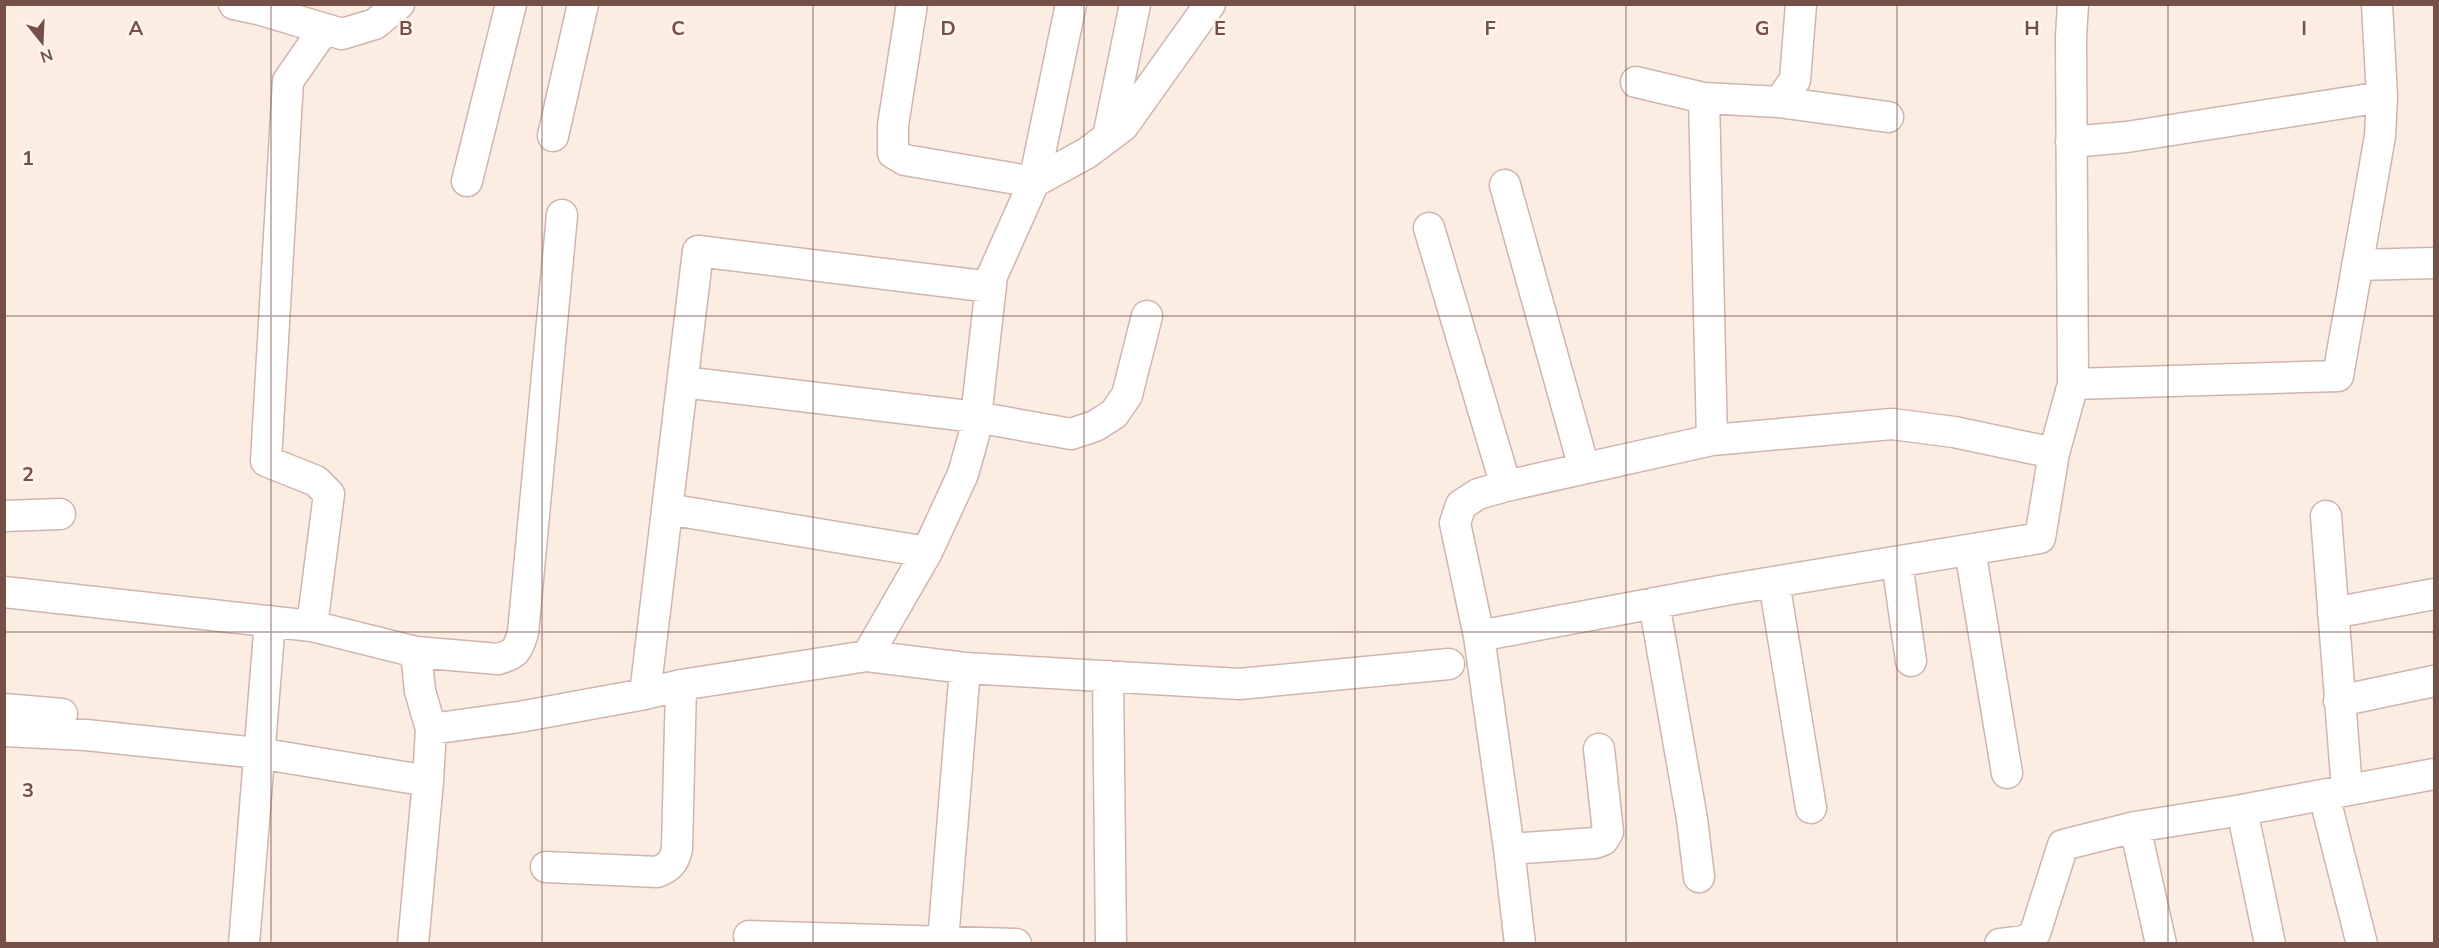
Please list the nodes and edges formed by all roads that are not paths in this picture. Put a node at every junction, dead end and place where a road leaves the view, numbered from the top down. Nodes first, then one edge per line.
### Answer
1 (234, 4) edge
2 (399, 4) edge
3 (511, 4) edge
4 (583, 4) edge
5 (912, 4) edge
6 (1071, 4) edge
7 (1135, 4) edge
8 (1210, 4) edge
9 (1801, 4) edge
10 (2073, 4) edge
11 (2377, 4) edge
12 (324, 29) junction
13 (1636, 82) dead end
14 (2382, 97) junction
15 (1704, 98) junction
16 (1779, 102) junction
17 (1888, 117) dead end
18 (553, 136) dead end
19 (1108, 137) junction
20 (2072, 142) junction
21 (467, 181) dead end
22 (1034, 182) junction
23 (1505, 184) dead end
24 (562, 215) dead end
25 (1429, 228) dead end
26 (2434, 263) edge
27 (2357, 265) junction
28 (991, 287) junction
29 (1147, 316) dead end
30 (683, 382) junction
31 (2073, 384) junction
32 (976, 417) junction
33 (1712, 440) junction
34 (2054, 453) junction
35 (1584, 468) junction
36 (1506, 486) junction
37 (667, 509) junction
38 (60, 514) dead end
39 (4, 516) edge
40 (2326, 516) dead end
41 (1970, 549) junction
42 (927, 552) junction
43 (1897, 561) junction
44 (1774, 582) junction
45 (4, 592) edge
46 (2434, 594) edge
47 (1654, 603) junction
48 (2333, 613) junction
49 (270, 621) junction
50 (312, 626) junction
51 (1479, 636) junction
52 (416, 652) junction
53 (867, 656) junction
54 (1911, 661) dead end
55 (1449, 664) dead end
56 (965, 668) junction
57 (1108, 676) junction
58 (2434, 681) edge
59 (681, 685) junction
60 (645, 694) junction
61 (2339, 701) junction
62 (4, 709) edge
63 (62, 714) dead end
64 (431, 729) junction
65 (4, 731) edge
66 (1599, 749) dead end
67 (258, 753) junction
68 (2007, 773) dead end
69 (2434, 774) edge
70 (428, 781) junction
71 (2336, 793) junction
72 (1810, 808) dead end
73 (2242, 810) junction
74 (2135, 827) junction
75 (1509, 849) junction
76 (546, 867) dead end
77 (1700, 877) dead end
78 (749, 936) dead end
79 (943, 941) junction
80 (979, 943) edge
81 (244, 944) edge
82 (413, 944) edge
83 (1016, 944) edge
84 (1111, 944) edge
85 (1520, 944) edge
86 (2000, 944) edge
87 (2161, 944) edge
88 (2270, 944) edge
89 (2362, 944) edge

1 - 12 street
2 - 12 street
3 - 21 street
4 - 18 street
5 - 22 street
6 - 22 street
7 - 19 street
8 - 19 street
9 - 16 street
10 - 20 street
11 - 14 street
12 - 50 street
13 - 15 street
14 - 20 street
14 - 27 street
15 - 16 street
15 - 33 street
16 - 17 street
19 - 22 street
20 - 31 street
22 - 28 street
23 - 35 street
24 - 52 street
25 - 36 street
26 - 27 street
27 - 31 street
28 - 30 street
28 - 32 street
29 - 32 street
30 - 32 street
30 - 37 street
31 - 34 street
32 - 42 street
33 - 34 street
33 - 35 street
34 - 41 street
35 - 36 street
36 - 51 street
37 - 42 street
37 - 60 street
38 - 39 street
40 - 48 street
41 - 43 street
41 - 68 street
42 - 53 street
43 - 44 street
43 - 54 street
44 - 47 street
44 - 72 street
45 - 49 street
46 - 48 street
47 - 51 street
47 - 77 street
48 - 61 street
49 - 50 street
49 - 67 street
50 - 52 street
51 - 75 street
52 - 64 street
53 - 56 street
53 - 59 street
55 - 57 street
56 - 57 street
56 - 79 street
57 - 84 street
58 - 61 street
59 - 60 street
59 - 76 street
60 - 64 street
61 - 71 street
62 - 63 street
64 - 70 street
65 - 67 street
66 - 75 street
67 - 70 street
67 - 81 street
69 - 71 street
70 - 82 street
71 - 73 street
71 - 89 street
73 - 74 street
73 - 88 street
74 - 86 street
74 - 87 street
75 - 85 street
78 - 79 street
79 - 80 street
80 - 83 street

